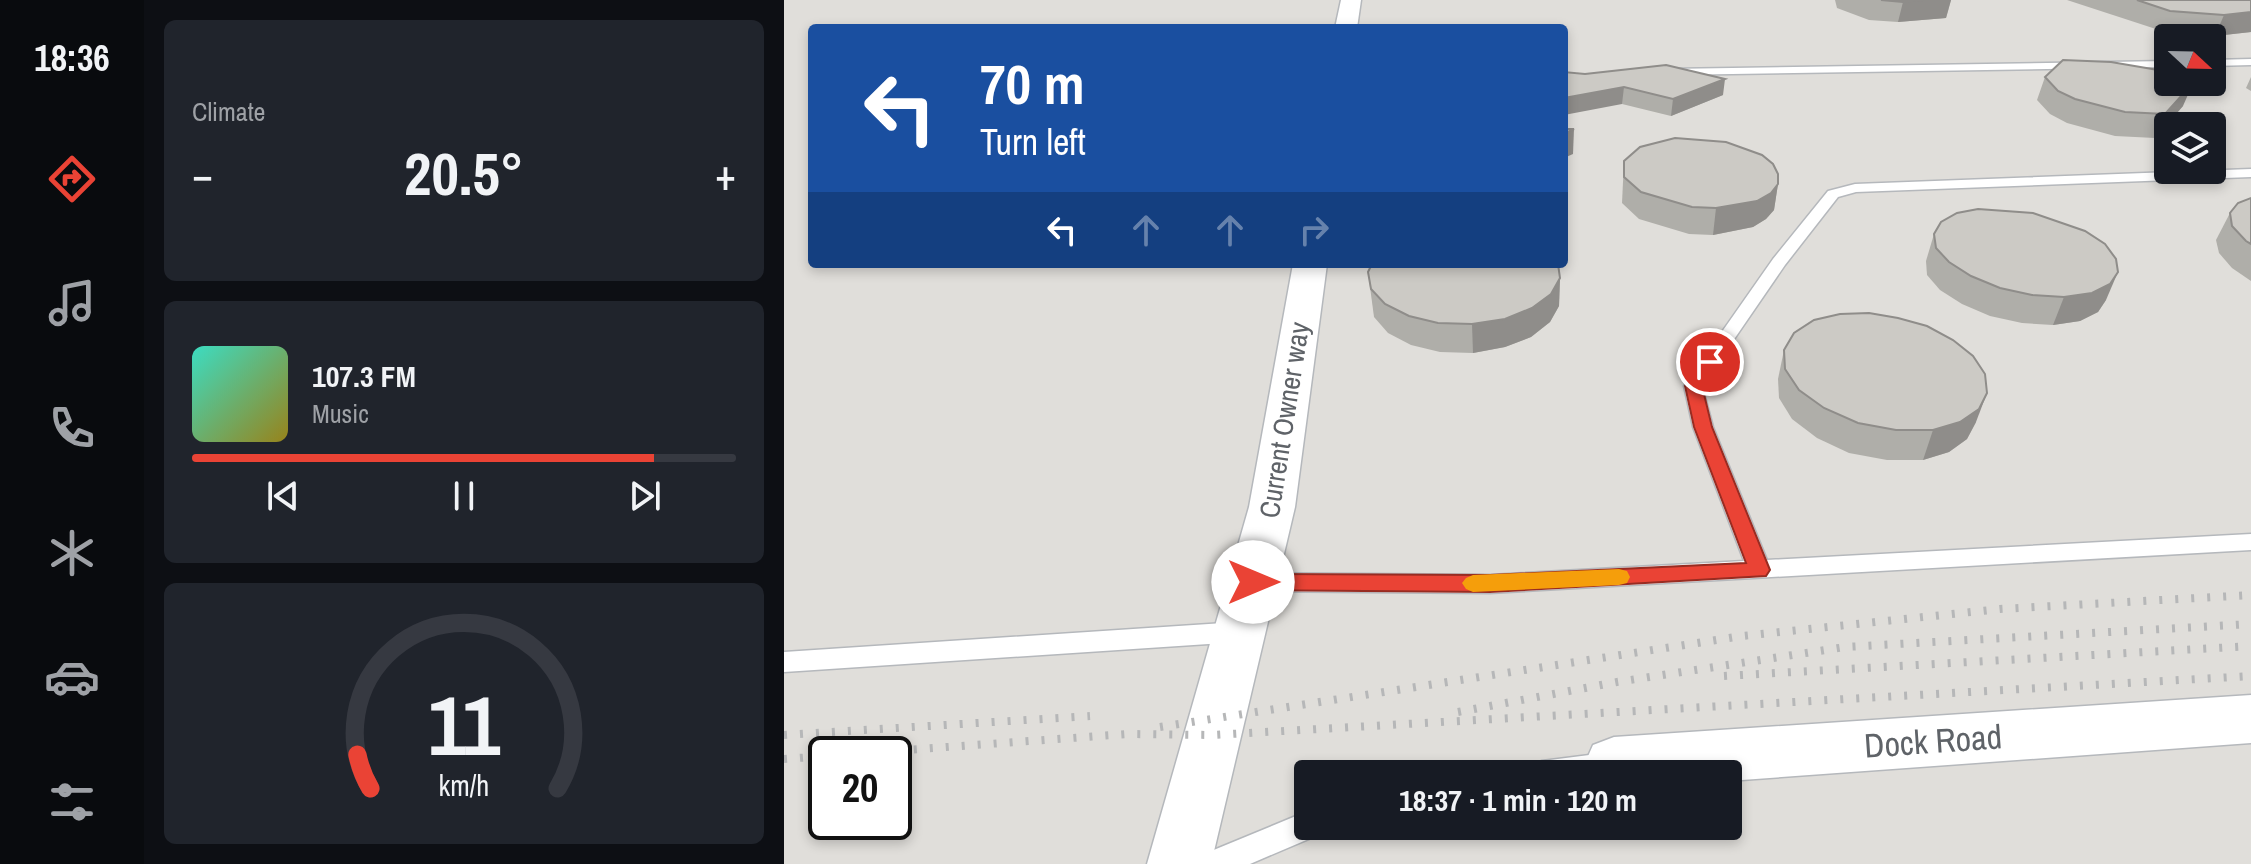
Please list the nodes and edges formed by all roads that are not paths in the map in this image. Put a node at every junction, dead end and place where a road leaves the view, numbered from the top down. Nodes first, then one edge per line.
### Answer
1 (1351, 0) edge
2 (1347, 24) edge
3 (2251, 62) edge
4 (2226, 63) edge
5 (2154, 64) edge
6 (1659, 72) edge
7 (2251, 173) edge
8 (1309, 268) edge
9 (2251, 542) edge
10 (1759, 570) junction
11 (1253, 582) junction
12 (1240, 632) junction
13 (784, 662) edge
14 (2251, 719) edge
15 (1657, 760) edge
16 (1294, 831) edge
17 (1179, 864) edge
18 (1215, 864) edge

1 - 2 street
3 - 4 lane
5 - 6 lane
7 - 10 lane
8 - 11 street, Current Owner way
9 - 10 lane
10 - 11 lane
11 - 12 street, Current Owner way
12 - 13 lane
12 - 17 street, Current Owner way
14 - 15 street, Dock Road
16 - 18 lane

